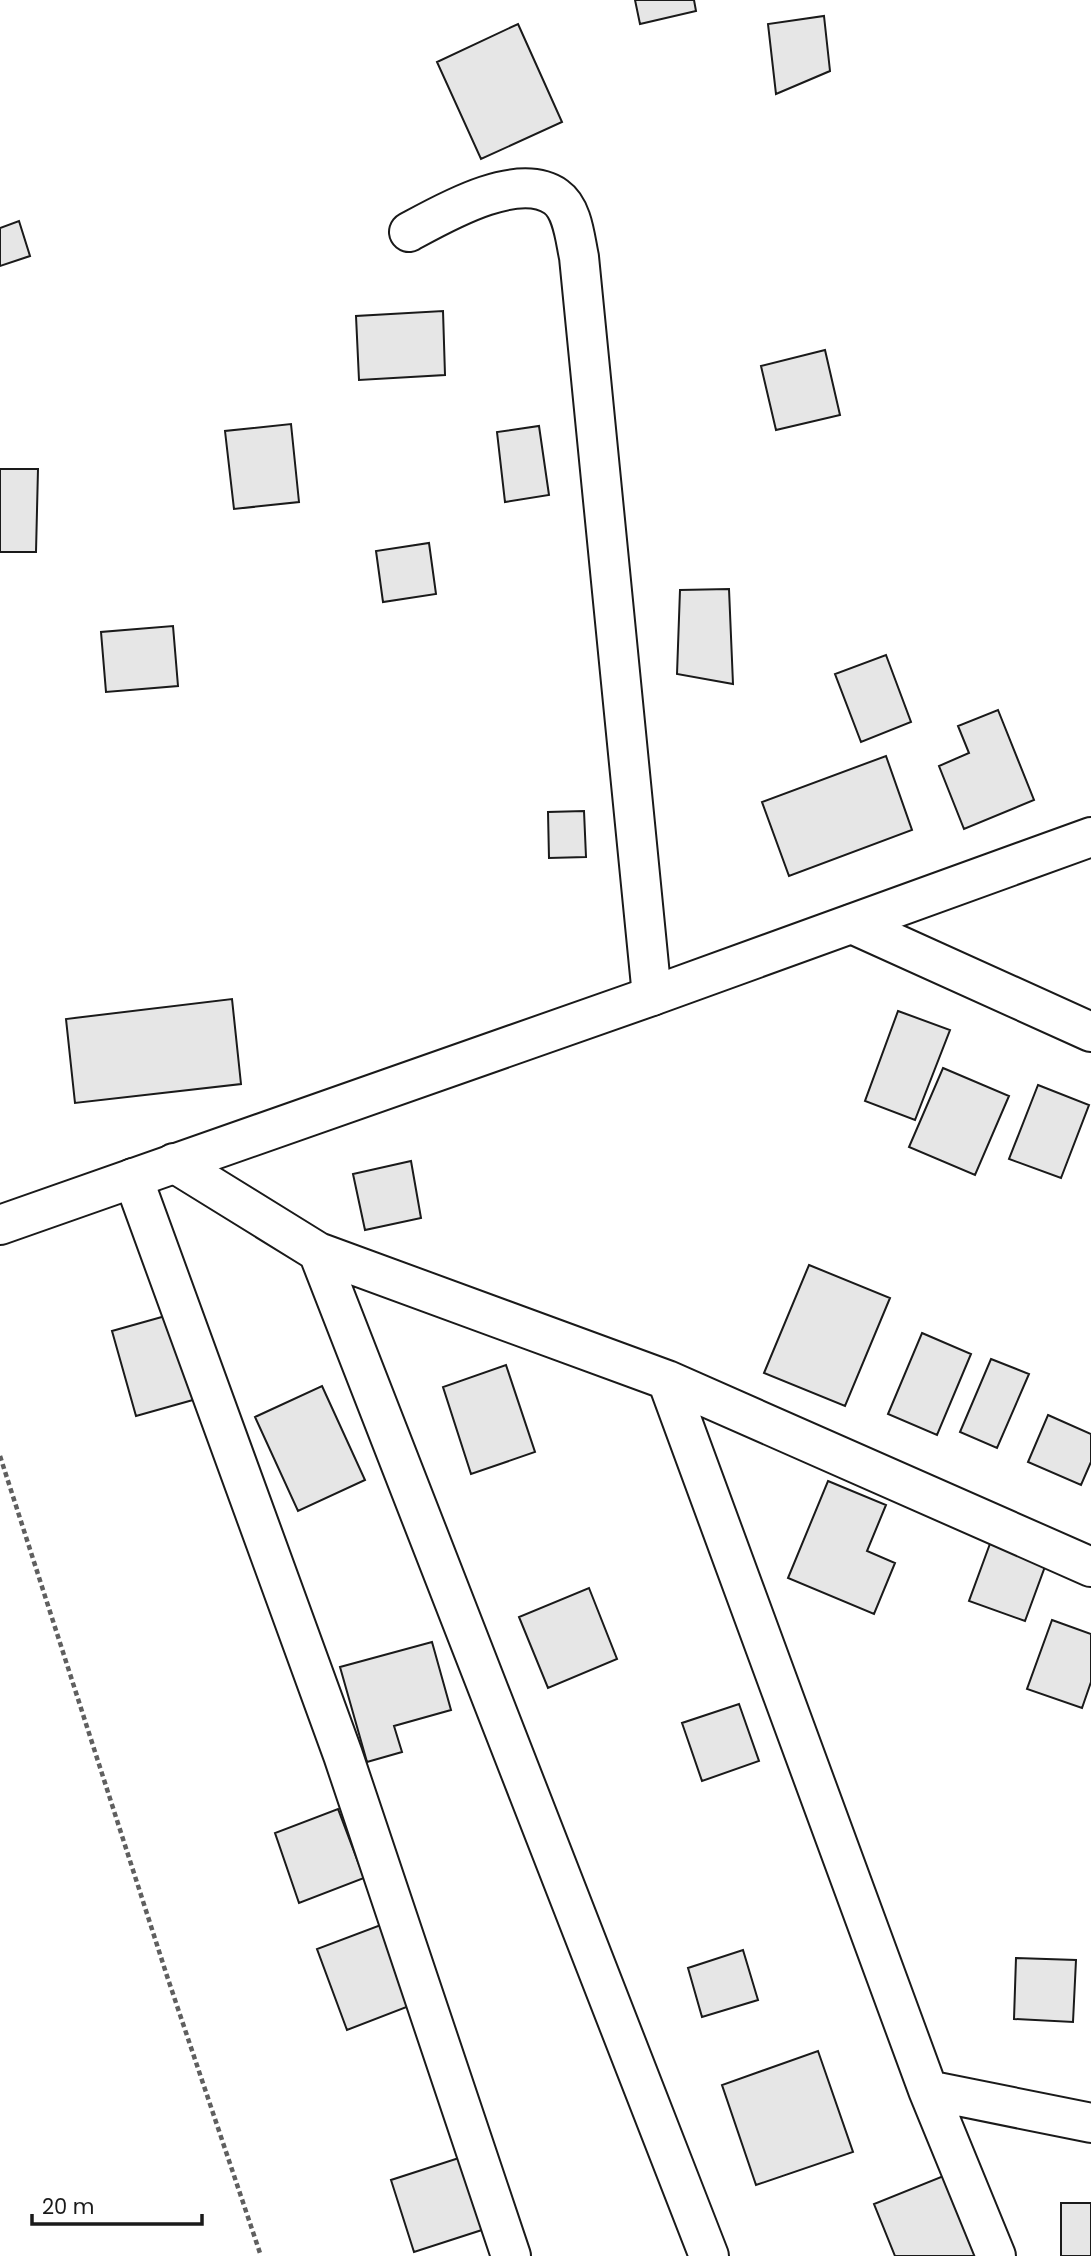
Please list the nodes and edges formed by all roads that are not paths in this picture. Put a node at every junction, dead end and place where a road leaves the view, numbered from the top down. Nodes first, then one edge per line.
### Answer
1 (409, 232) dead end
2 (1091, 837) edge
3 (852, 923) junction
4 (652, 996) junction
5 (1091, 1031) edge
6 (174, 1163) junction
7 (133, 1178) junction
8 (8, 1218) edge
9 (318, 1252) junction
10 (667, 1380) junction
11 (1091, 1567) edge
12 (928, 2090) junction
13 (1091, 2123) edge
14 (511, 2256) edge
15 (709, 2256) edge
16 (996, 2256) edge

1 - 4 street
2 - 3 street
3 - 4 street
3 - 5 street
4 - 6 street
6 - 7 street
6 - 9 street
7 - 8 street
7 - 14 street
9 - 10 street
9 - 15 street
10 - 11 street
10 - 12 street
12 - 13 street
12 - 16 street

